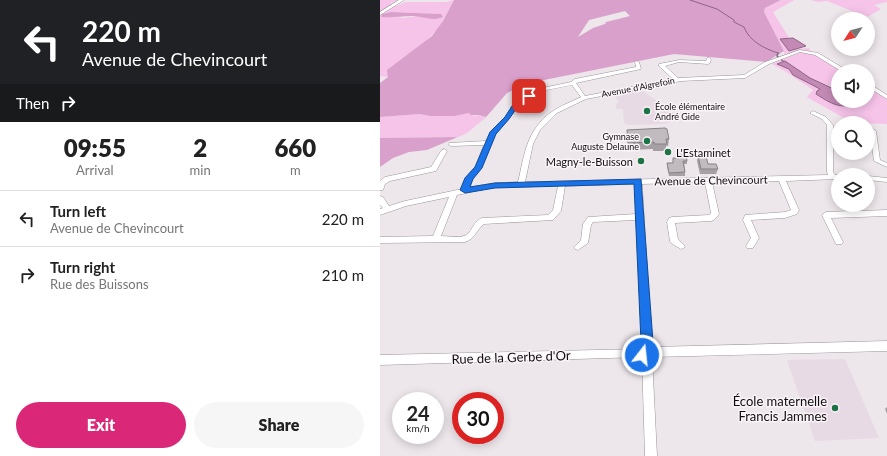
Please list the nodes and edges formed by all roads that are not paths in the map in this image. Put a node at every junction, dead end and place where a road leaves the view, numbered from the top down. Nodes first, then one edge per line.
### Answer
1 (402, 0) edge
2 (380, 14) edge
3 (709, 59) dead end
4 (637, 62) dead end
5 (833, 64) edge
6 (678, 80) junction
7 (573, 83) junction
8 (875, 89) edge
9 (887, 97) edge
10 (584, 98) junction
11 (813, 113) dead end
12 (830, 125) joint
13 (489, 143) junction
14 (451, 144) dead end
15 (875, 146) edge
16 (444, 151) dead end
17 (887, 165) edge
18 (831, 173) edge
19 (781, 178) junction
20 (831, 179) edge
21 (875, 179) edge
22 (708, 180) junction
23 (887, 180) edge
24 (638, 181) junction
25 (562, 183) junction
26 (521, 184) junction
27 (380, 188) edge
28 (465, 190) junction
29 (454, 193) junction
30 (380, 199) edge
31 (384, 210) edge
32 (887, 213) edge
33 (856, 214) joint
34 (640, 217) junction
35 (436, 239) junction
36 (380, 240) edge
37 (839, 242) dead end
38 (681, 246) dead end
39 (750, 246) dead end
40 (578, 247) dead end
41 (887, 346) edge
42 (647, 353) junction
43 (380, 360) edge
44 (651, 456) edge

1 - 2 street
3 - 6 street
4 - 7 street
5 - 6 street, Avenue d'Aigrefoin
6 - 10 street, Avenue d'Aigrefoin
7 - 10 street
7 - 13 street
8 - 9 street
10 - 26 street, Avenue d'Aigrefoin
11 - 12 street
12 - 18 street
13 - 14 street
13 - 28 street
15 - 17 street
16 - 27 street
19 - 20 street, Avenue de Chevincourt
19 - 22 street, Avenue de Chevincourt
19 - 39 street
21 - 23 street
22 - 24 street, Avenue de Chevincourt
22 - 38 street
24 - 25 street, Avenue de Chevincourt
24 - 34 street
25 - 26 street, Avenue de Chevincourt
25 - 35 street
26 - 28 street, Avenue de Chevincourt
28 - 29 street, Avenue de Chevincourt
29 - 31 street, Avenue de Chevincourt
29 - 35 street
30 - 31 street
32 - 33 street
33 - 37 street
34 - 40 street
34 - 42 street
35 - 36 street
41 - 42 street, Rue de la Gerbe d'Or
42 - 43 street, Rue de la Gerbe d'Or
42 - 44 street

